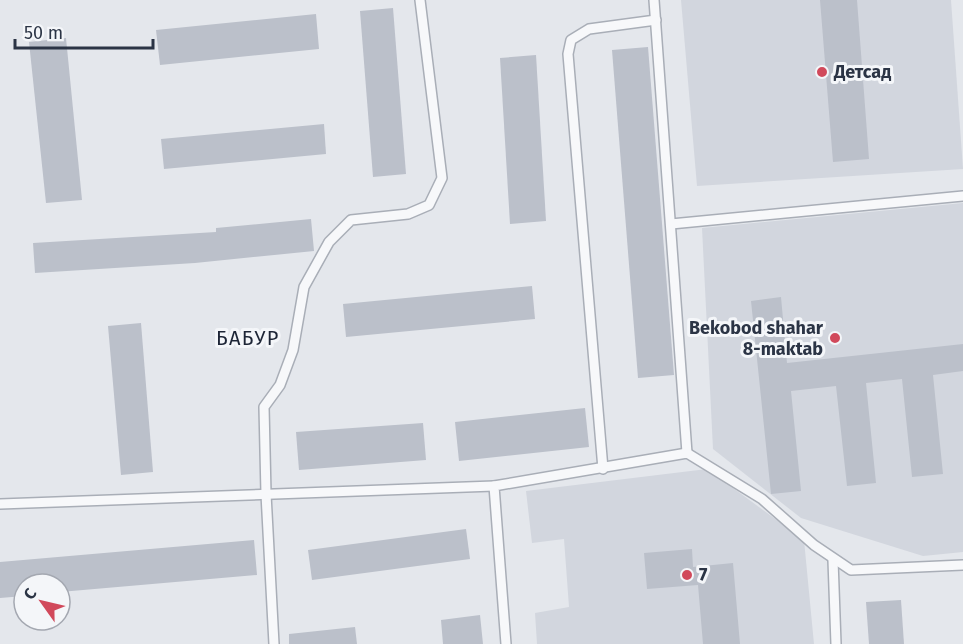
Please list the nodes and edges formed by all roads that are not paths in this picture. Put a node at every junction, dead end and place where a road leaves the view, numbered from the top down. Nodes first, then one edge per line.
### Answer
1 (420, 0) edge
2 (654, 0) edge
3 (656, 20) junction
4 (963, 196) edge
5 (671, 224) junction
6 (687, 453) junction
7 (603, 469) junction
8 (494, 486) junction
9 (266, 494) junction
10 (0, 504) edge
11 (833, 560) junction
12 (963, 565) edge
13 (274, 644) edge
14 (506, 644) edge
15 (836, 644) edge

1 - 9 lane
2 - 3 lane
3 - 5 lane
3 - 7 lane
4 - 5 lane
5 - 6 lane
6 - 7 lane
6 - 11 lane
7 - 8 lane
8 - 9 lane
8 - 14 lane
9 - 10 lane
9 - 13 lane
11 - 12 lane
11 - 15 lane

